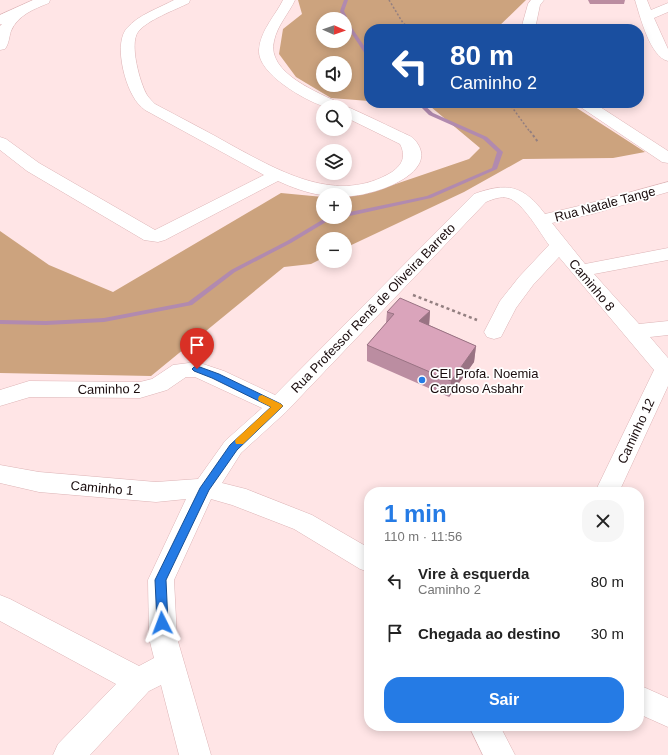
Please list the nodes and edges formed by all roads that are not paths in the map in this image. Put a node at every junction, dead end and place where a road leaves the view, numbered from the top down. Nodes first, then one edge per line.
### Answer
1 (44, 0) edge
2 (184, 0) edge
3 (289, 0) edge
4 (538, 0) edge
5 (641, 0) edge
6 (668, 7) edge
7 (21, 10) junction
8 (647, 16) junction
9 (0, 20) edge
10 (529, 24) edge
11 (0, 46) edge
12 (668, 57) edge
13 (324, 100) edge
14 (592, 108) edge
15 (352, 114) edge
16 (0, 142) edge
17 (668, 158) edge
18 (277, 175) junction
19 (668, 187) edge
20 (517, 195) joint
21 (541, 220) junction
22 (559, 246) junction
23 (668, 254) edge
24 (580, 271) junction
25 (668, 328) edge
26 (495, 330) road end
27 (632, 332) junction
28 (666, 371) edge
29 (0, 398) edge
30 (278, 406) junction
31 (0, 474) edge
32 (609, 487) edge
33 (205, 488) junction
34 (364, 557) edge
35 (0, 606) edge
36 (170, 665) junction
37 (139, 681) junction
38 (644, 701) edge
39 (668, 713) edge
40 (487, 731) edge
41 (69, 755) edge
42 (195, 755) edge
43 (499, 755) edge

1 - 7 street
2 - 18 street
3 - 13 street
4 - 10 street
5 - 8 street
6 - 8 street
7 - 9 street
7 - 11 street
8 - 12 street
14 - 17 street
15 - 18 street
16 - 18 street
19 - 21 street, Rua Natale Tange
20 - 21 street, Caminho 8
20 - 30 street, Rua Professor Renê de Oliveira Barreto
21 - 22 street, Caminho 8
22 - 24 street, Caminho 8
22 - 26 street
23 - 24 street
24 - 27 street, Caminho 8
25 - 27 street
27 - 28 street, Caminho 8
28 - 32 street, Caminho 12
29 - 30 street, Caminho 2
30 - 33 street, Rua Professor Renê de Oliveira Barreto
31 - 33 street, Caminho 1
33 - 34 street, Caminho 1
33 - 36 street, Rua Professor Renê de Oliveira Barreto
35 - 37 street
36 - 37 street
36 - 42 street, Rua Professor Renê de Oliveira Barreto
37 - 41 street
38 - 39 street
40 - 43 street

